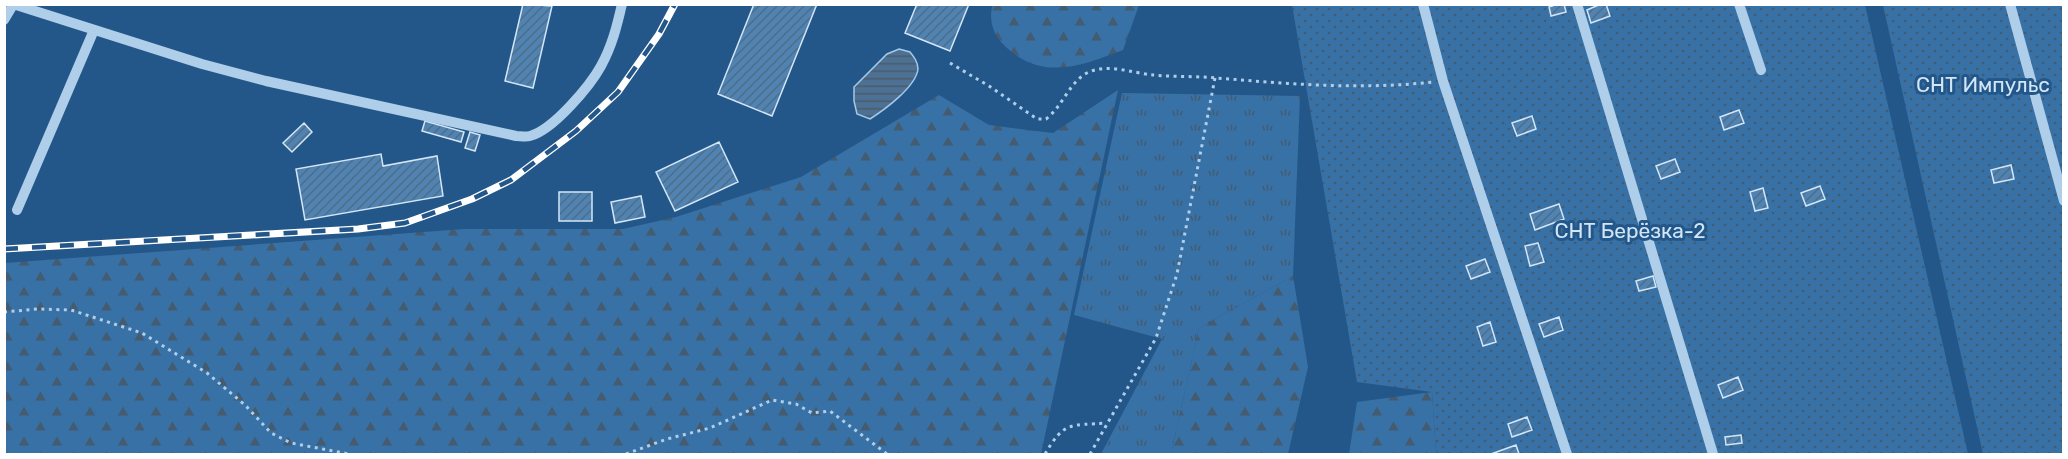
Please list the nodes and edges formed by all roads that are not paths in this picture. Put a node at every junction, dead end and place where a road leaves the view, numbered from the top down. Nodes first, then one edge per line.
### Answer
1 (622, 4) edge
2 (1424, 4) edge
3 (1577, 4) edge
4 (1739, 4) edge
5 (2010, 4) edge
6 (13, 5) edge
7 (4, 20) edge
8 (94, 30) junction
9 (1761, 70) dead end
10 (453, 114) dead end
11 (438, 119) junction
12 (2064, 201) edge
13 (17, 210) dead end
14 (1568, 454) edge
15 (1713, 454) edge

1 - 11 street
2 - 14 street
3 - 15 street
4 - 9 street
5 - 12 street
6 - 7 street
6 - 8 street
8 - 11 street
8 - 13 street
10 - 11 street

